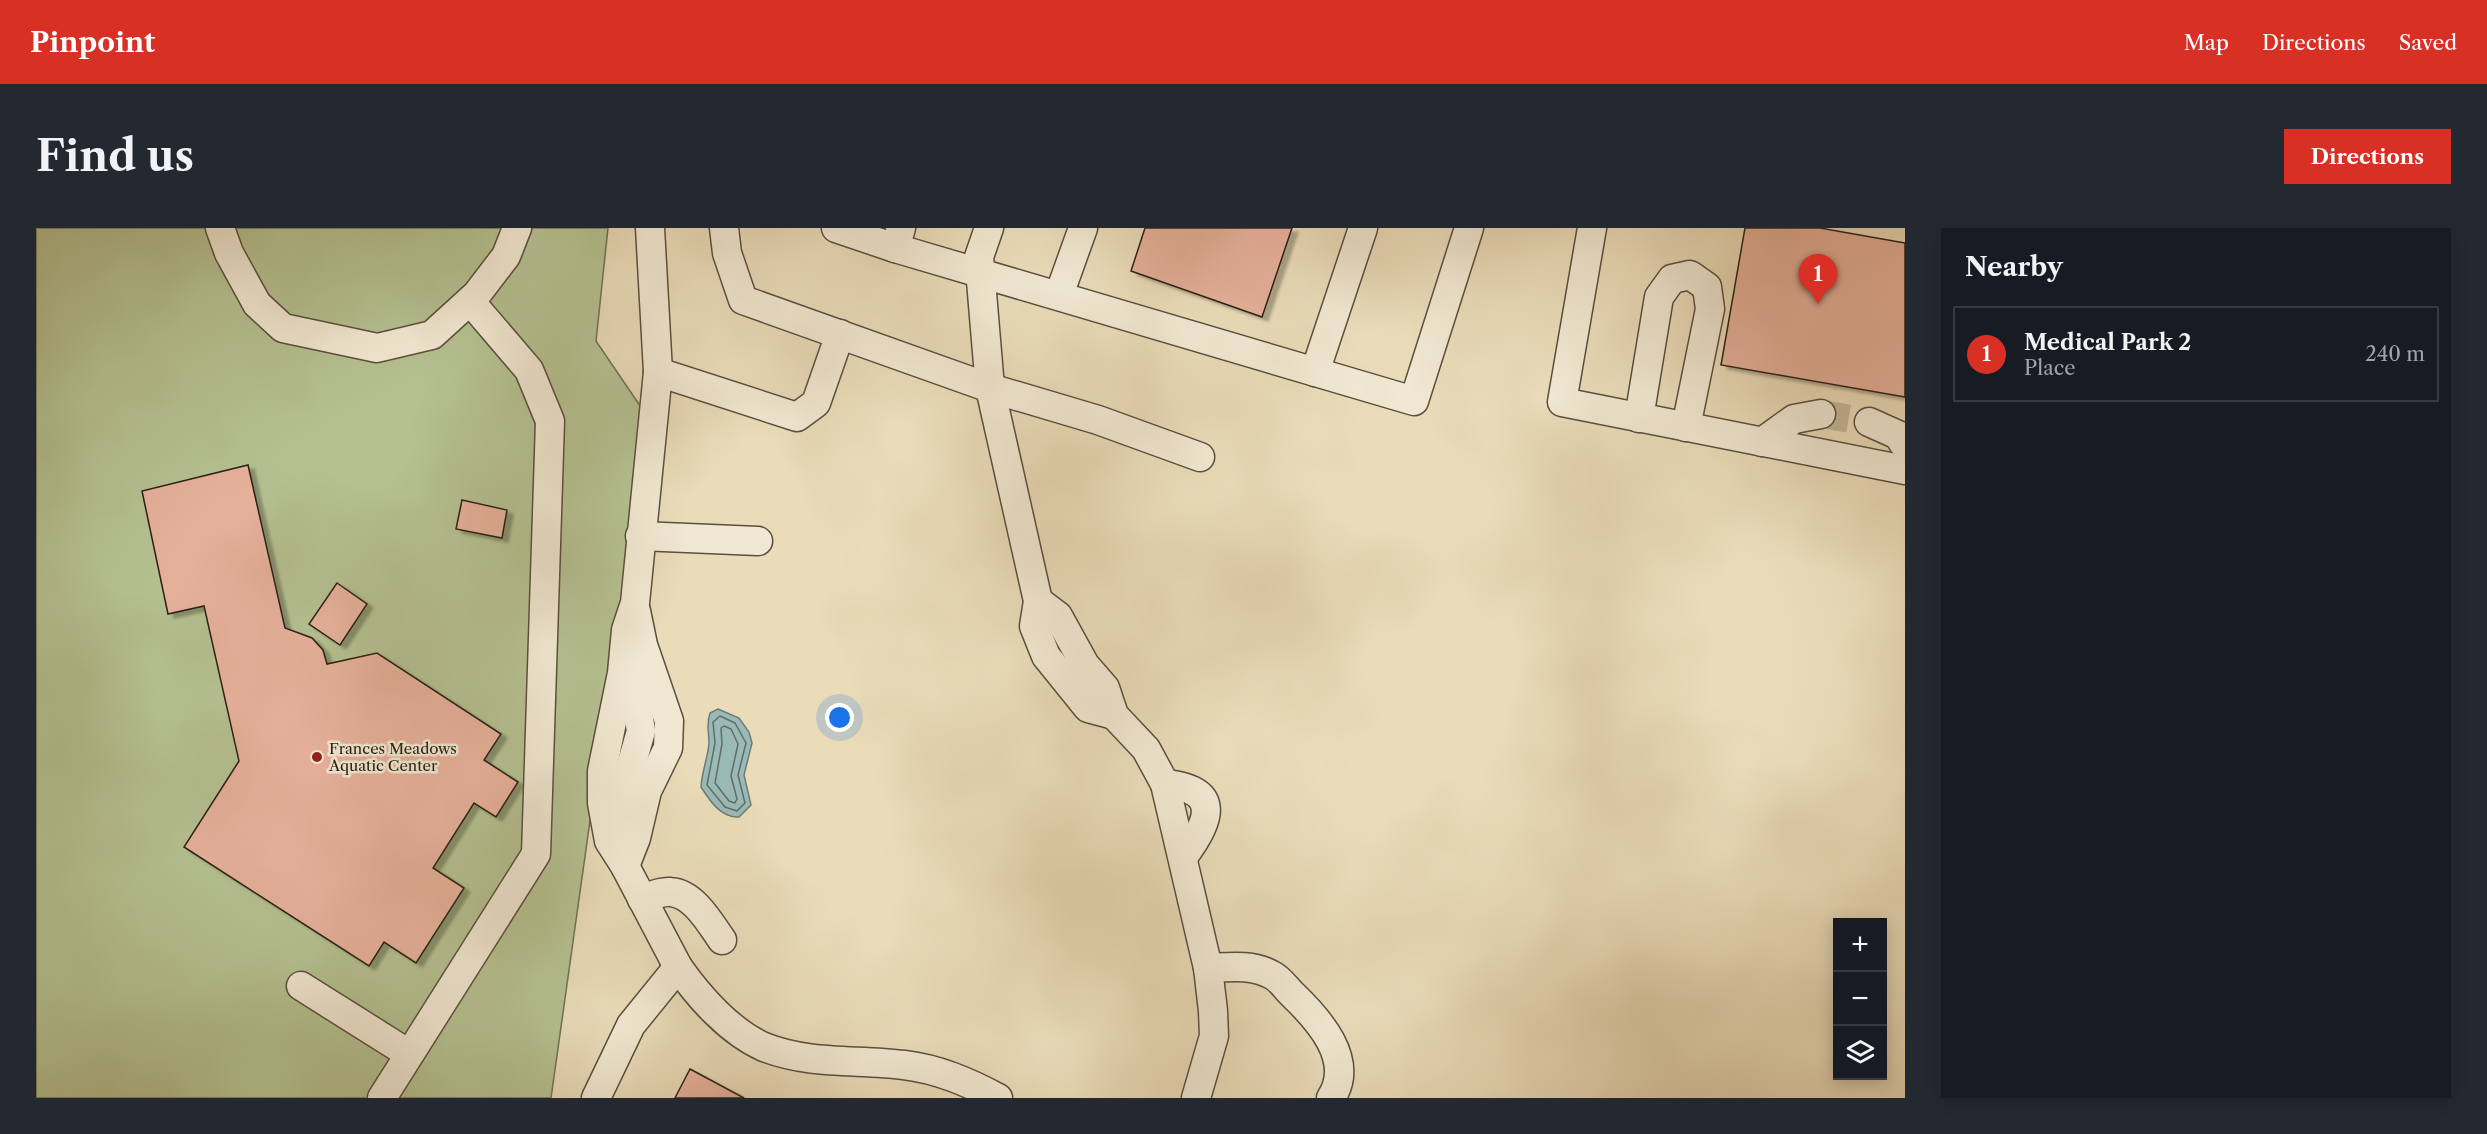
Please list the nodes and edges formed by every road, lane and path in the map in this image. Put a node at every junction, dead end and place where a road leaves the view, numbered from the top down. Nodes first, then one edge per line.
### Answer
1 (220, 228) edge
2 (517, 228) edge
3 (650, 228) edge
4 (724, 228) edge
5 (836, 228) edge
6 (989, 228) edge
7 (1083, 228) edge
8 (1363, 228) edge
9 (1469, 228) edge
10 (1592, 228) edge
11 (898, 238) edge
12 (981, 272) junction
13 (1059, 295) junction
14 (470, 301) junction
15 (840, 334) junction
16 (658, 372) junction
17 (1315, 372) junction
18 (990, 388) junction
19 (1821, 414) tunnel mouth
20 (1639, 418) junction
21 (1869, 422) tunnel mouth
22 (1686, 427) junction
23 (1762, 442) junction
24 (1905, 446) edge
25 (1200, 457) dead end
26 (1905, 470) edge
27 (640, 536) junction
28 (758, 541) dead end
29 (635, 603) junction
30 (625, 866) junction
31 (642, 899) junction
32 (722, 940) dead end
33 (678, 967) junction
34 (1208, 968) junction
35 (302, 986) dead end
36 (409, 1054) junction
37 (382, 1098) edge
38 (596, 1098) edge
39 (998, 1098) edge
40 (1196, 1098) edge
41 (1330, 1098) edge

1 - 14 lane
2 - 14 lane
3 - 16 lane
4 - 15 lane
5 - 11 lane
6 - 12 lane
7 - 13 lane
8 - 17 lane
9 - 17 lane
10 - 20 lane
11 - 12 lane
12 - 13 lane
12 - 18 lane
13 - 17 lane
14 - 36 lane
15 - 16 lane
15 - 18 lane
16 - 27 lane
18 - 25 lane
18 - 34 lane
19 - 23 lane
20 - 22 lane
20 - 22 lane
21 - 24 lane
22 - 23 lane
23 - 26 lane
27 - 28 lane
27 - 29 lane
29 - 30 lane
29 - 30 lane
30 - 31 lane
31 - 32 lane
31 - 33 lane
33 - 38 lane
33 - 39 lane
34 - 40 lane
34 - 41 lane
35 - 36 lane
36 - 37 lane

